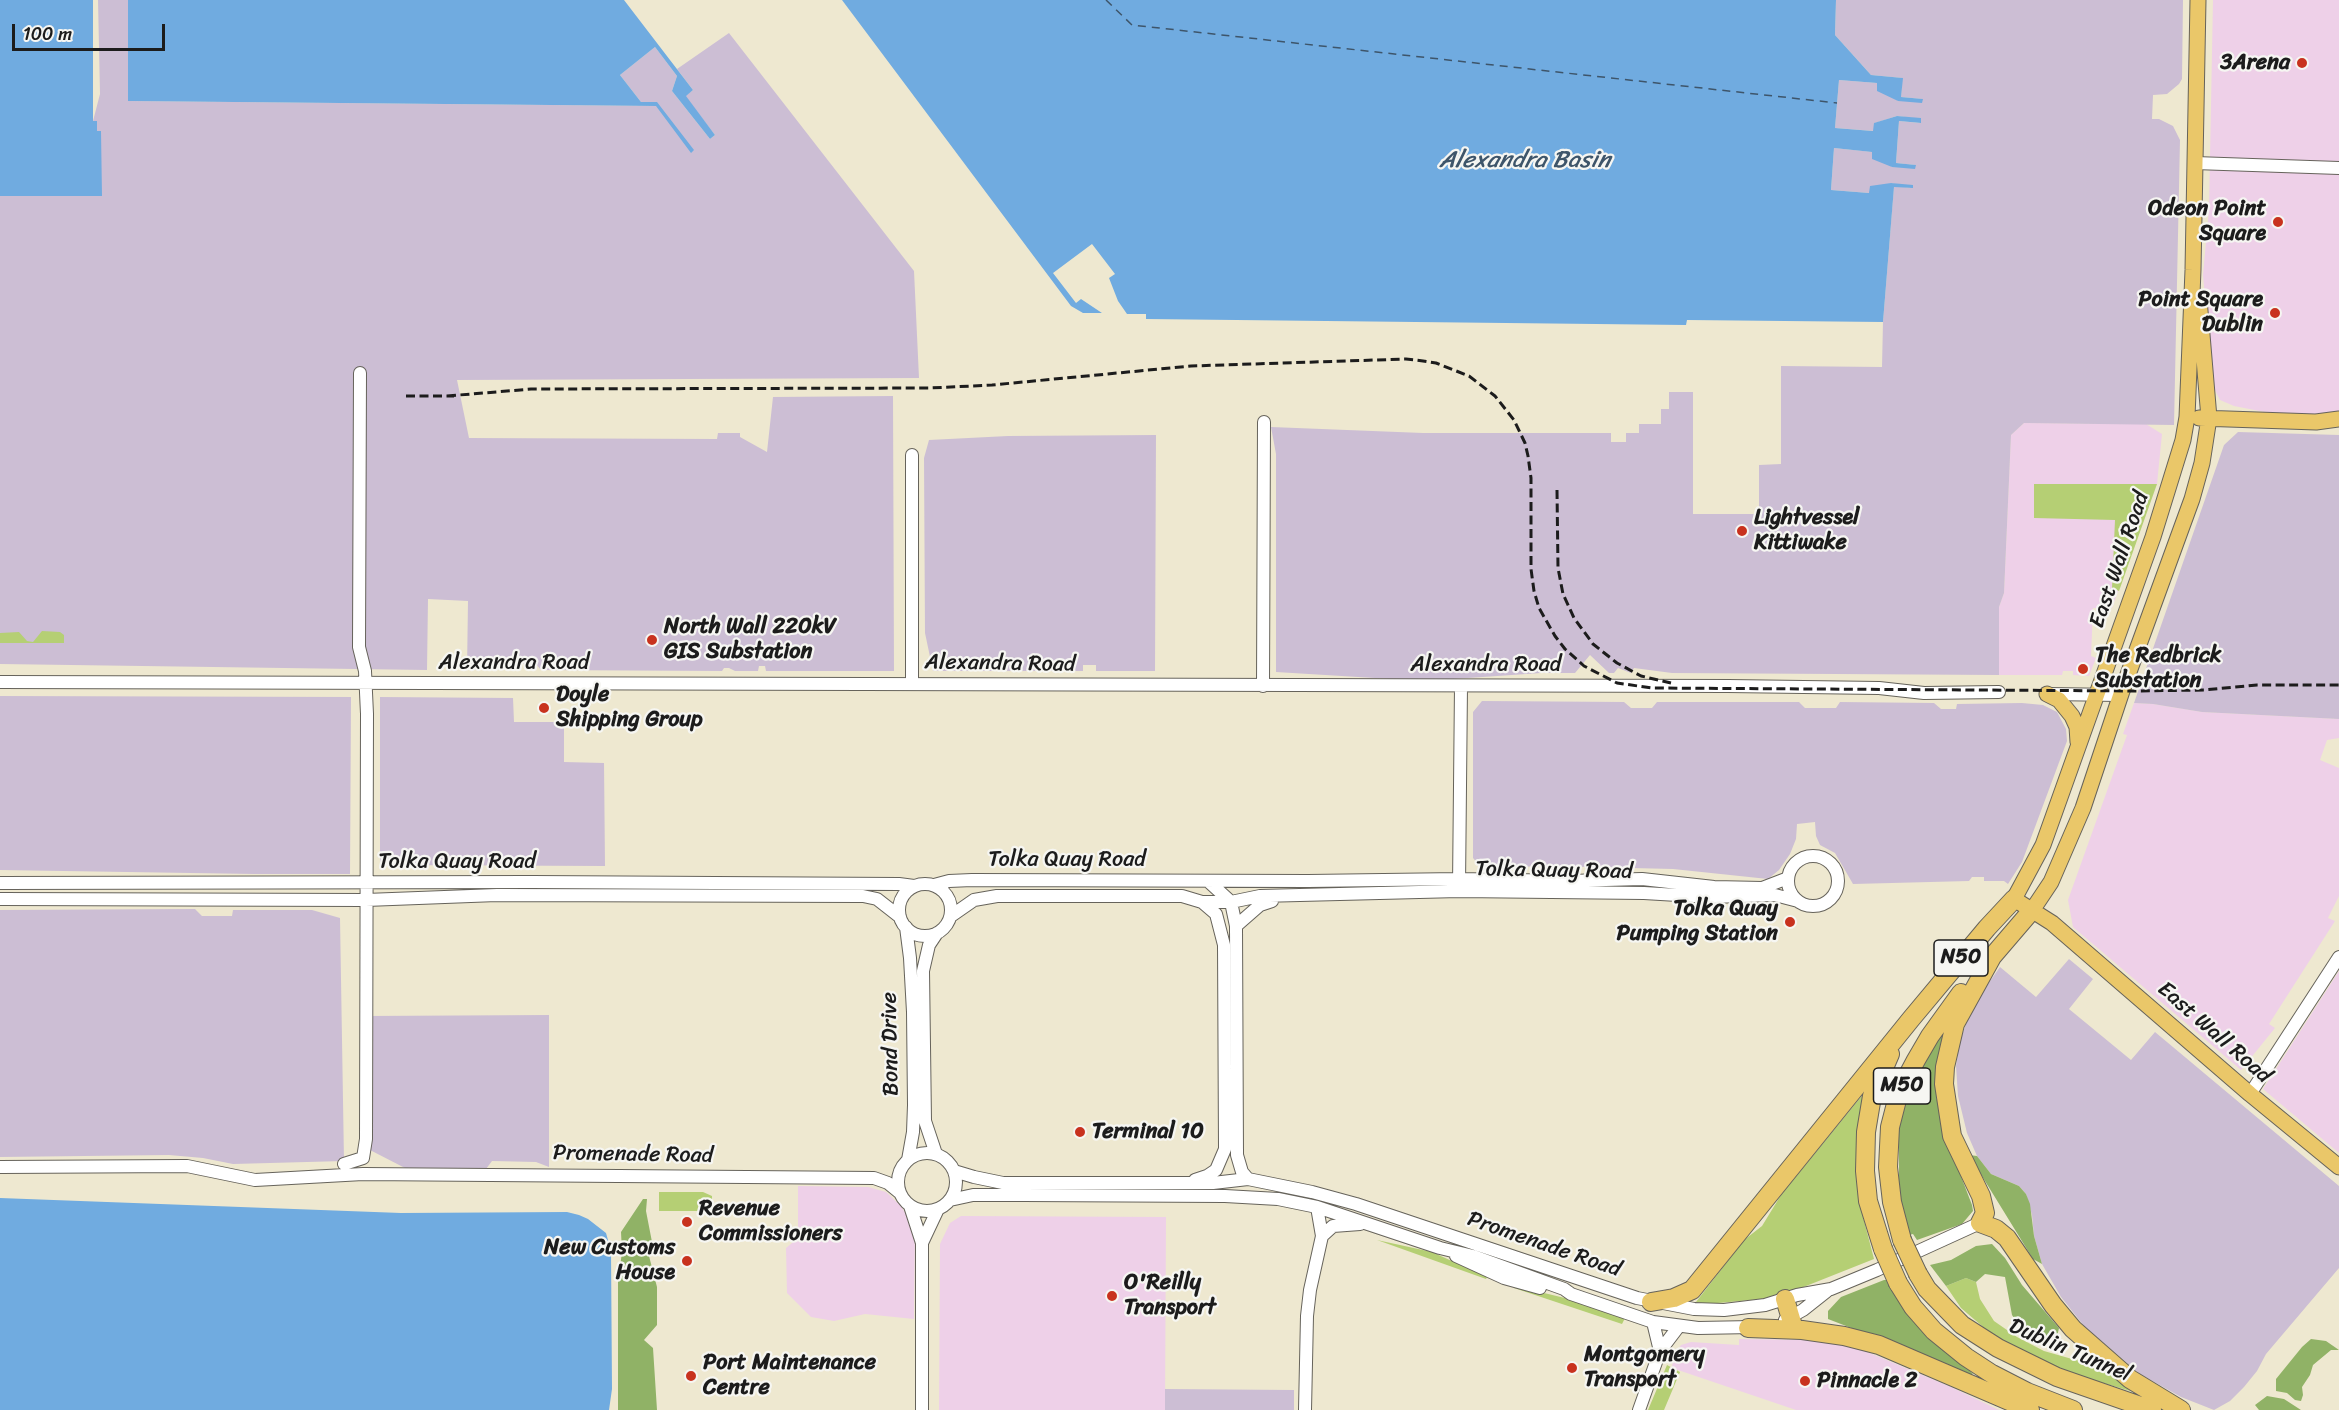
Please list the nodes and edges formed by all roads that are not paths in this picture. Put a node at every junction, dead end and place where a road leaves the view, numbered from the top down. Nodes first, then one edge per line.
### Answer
1 (2199, 4) edge
2 (2195, 163) junction
3 (2339, 168) edge
4 (2193, 270) junction
5 (360, 373) dead end
6 (2187, 417) junction
7 (2209, 418) junction
8 (2339, 419) edge
9 (1264, 422) dead end
10 (2316, 422) junction
11 (2339, 428) edge
12 (912, 455) dead end
13 (0, 682) edge
14 (365, 683) junction
15 (912, 684) junction
16 (1263, 686) junction
17 (1461, 686) junction
18 (1999, 692) dead end
19 (2047, 694) joint
20 (2096, 694) junction
21 (2121, 695) junction
22 (2078, 745) junction
23 (1788, 878) junction
24 (1208, 881) junction
25 (1308, 881) junction
26 (0, 883) edge
27 (365, 883) junction
28 (934, 885) junction
29 (1459, 885) junction
30 (914, 886) junction
31 (1309, 896) junction
32 (1282, 897) junction
33 (0, 899) edge
34 (2014, 899) junction
35 (366, 900) junction
36 (1798, 901) junction
37 (1202, 902) junction
38 (1231, 902) junction
39 (2032, 909) junction
40 (951, 916) junction
41 (903, 922) junction
42 (1236, 926) junction
43 (937, 933) junction
44 (1992, 957) junction
45 (2339, 957) edge
46 (1911, 1019) junction
47 (2250, 1094) junction
48 (936, 1154) junction
49 (908, 1160) junction
50 (344, 1164) dead end
51 (0, 1167) edge
52 (2339, 1167) edge
53 (954, 1171) junction
54 (1248, 1179) junction
55 (1188, 1183) junction
56 (899, 1192) junction
57 (950, 1200) junction
58 (910, 1206) junction
59 (1317, 1207) junction
60 (938, 1209) junction
61 (1980, 1223) junction
62 (1367, 1224) junction
63 (1322, 1236) junction
64 (922, 1243) junction
65 (1831, 1289) junction
66 (1785, 1299) junction
67 (1651, 1302) junction
68 (1653, 1322) junction
69 (1792, 1323) junction
70 (1679, 1326) junction
71 (1748, 1328) joint
72 (1660, 1351) junction
73 (922, 1410) edge
74 (1305, 1410) edge
75 (1640, 1410) edge
76 (2030, 1410) edge
77 (2073, 1410) edge
78 (2152, 1410) edge
79 (2181, 1410) edge

1 - 2 main road, East Wall Road
2 - 3 street
2 - 4 main road, East Wall Road
4 - 6 main road, East Wall Road
4 - 7 main road, East Wall Road
5 - 14 street
6 - 7 main road
6 - 20 main road, East Wall Road
7 - 10 main road
7 - 21 main road, East Wall Road
8 - 10 main road
9 - 16 street
10 - 11 main road
12 - 15 street
13 - 14 street, Alexandra Road
14 - 15 street, Alexandra Road
14 - 27 street
15 - 16 street, Alexandra Road
16 - 17 street, Alexandra Road
17 - 18 street, Alexandra Road
17 - 29 street
19 - 20 street
19 - 22 main road
20 - 21 street
20 - 22 main road, East Wall Road
21 - 39 main road, East Wall Road
22 - 34 main road, East Wall Road
23 - 29 street, Tolka Quay Road
23 - 36 street
23 - 36 street
24 - 25 street, Tolka Quay Road
24 - 28 street, Tolka Quay Road
24 - 38 street
25 - 29 street, Tolka Quay Road
25 - 31 street
26 - 27 street, Tolka Quay Road
27 - 30 street, Tolka Quay Road
27 - 35 street
28 - 30 street
28 - 40 street
29 - 31 street, Tolka Quay Road
29 - 36 street, Tolka Quay Road
30 - 41 street
31 - 32 street, Tolka Quay Road
32 - 38 street, Tolka Quay Road
32 - 42 street
33 - 35 street, Tolka Quay Road
34 - 39 main road, East Wall Road
34 - 46 highway, N50
35 - 41 street, Tolka Quay Road
35 - 50 street
37 - 38 street, Tolka Quay Road
37 - 40 street, Tolka Quay Road
37 - 55 street
38 - 42 street
39 - 44 highway, N50
39 - 47 main road, East Wall Road
40 - 43 street
41 - 43 street
41 - 49 street, Bond Drive
42 - 54 street
43 - 48 street, Bond Drive
44 - 61 highway
44 - 78 highway, Dublin Tunnel / M50, bridge
45 - 47 street
46 - 67 highway
46 - 77 highway, M50, bridge
47 - 52 main road, East Wall Road
48 - 49 street
48 - 53 street
49 - 56 street
51 - 56 street, Promenade Road
53 - 55 street
53 - 57 street
54 - 55 street, Promenade Road
54 - 67 street, Promenade Road
56 - 58 street
57 - 59 street, Promenade Road
57 - 60 street
58 - 60 street
58 - 64 street
59 - 62 street, Promenade Road
59 - 63 street
60 - 64 street
61 - 65 street, Promenade Road
61 - 79 highway
62 - 63 street
62 - 68 street, Promenade Road
63 - 74 street
64 - 73 street
65 - 66 street, Promenade Road
65 - 69 street, Promenade Road
66 - 67 street, Promenade Road
66 - 69 highway
68 - 70 street, Promenade Road
68 - 72 street
69 - 71 highway
69 - 76 highway
70 - 71 street, Promenade Road
70 - 72 street
72 - 75 street

